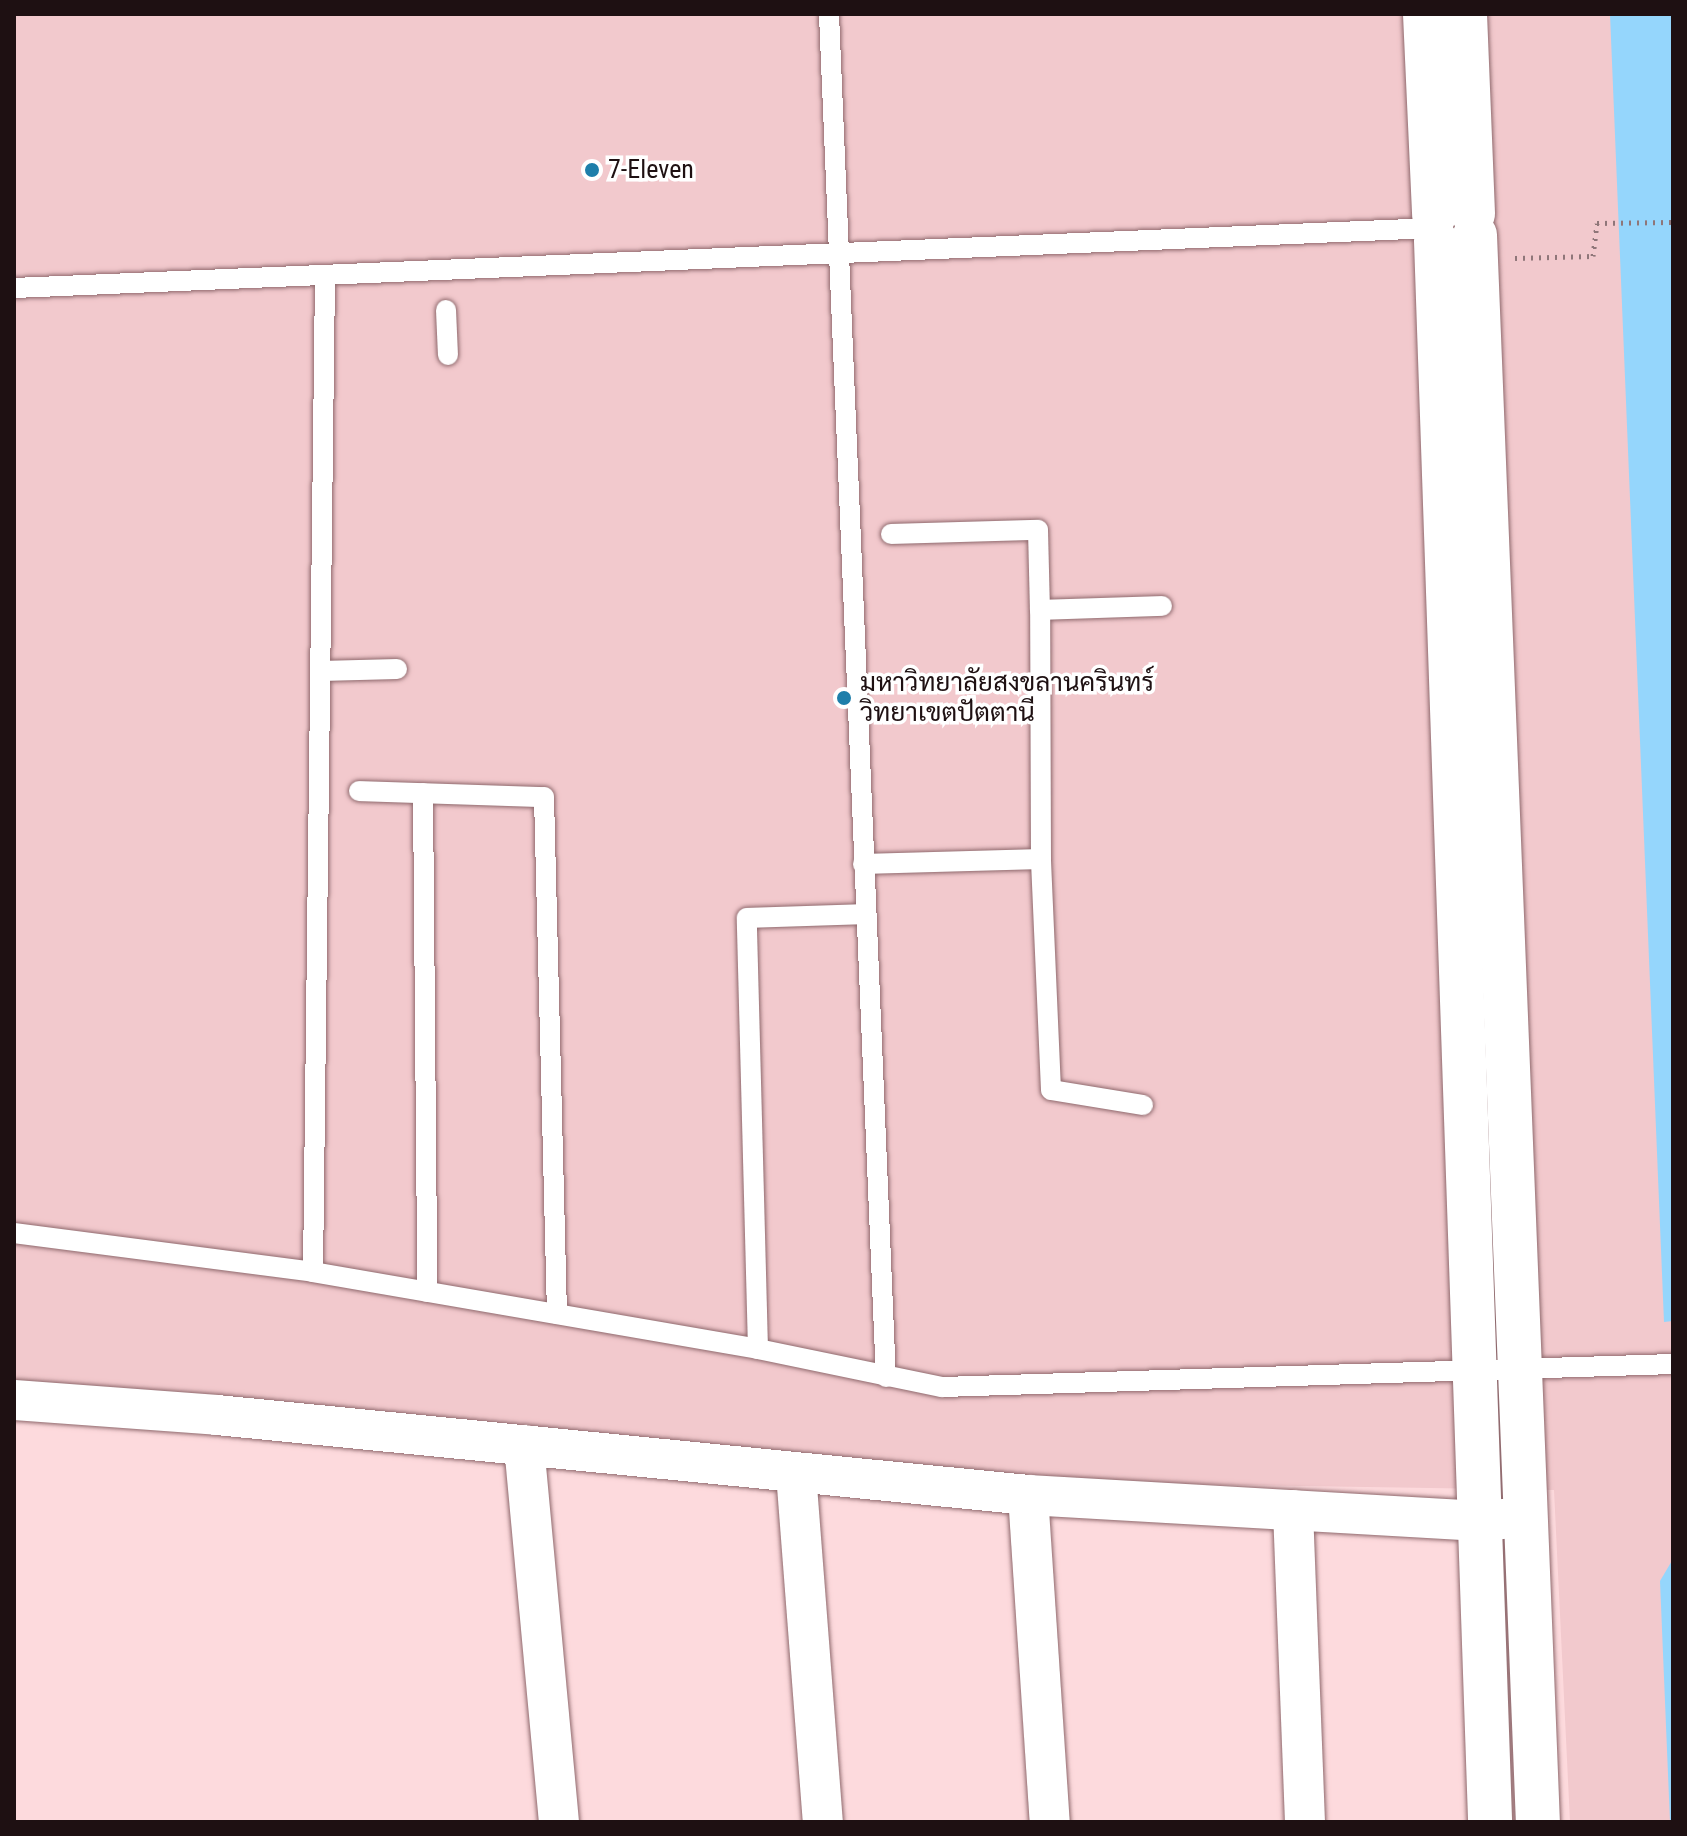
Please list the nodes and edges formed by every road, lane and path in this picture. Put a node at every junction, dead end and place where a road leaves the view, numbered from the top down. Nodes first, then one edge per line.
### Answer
1 (829, 14) edge
2 (1425, 14) edge
3 (1465, 14) edge
4 (1673, 222) edge
5 (1597, 223) dead end
6 (1449, 227) junction
7 (839, 254) junction
8 (325, 277) junction
9 (14, 288) edge
10 (446, 310) dead end
11 (448, 355) dead end
12 (891, 534) dead end
13 (1162, 606) dead end
14 (1040, 610) junction
15 (397, 669) dead end
16 (321, 671) junction
17 (359, 791) dead end
18 (423, 793) junction
19 (1041, 859) junction
20 (863, 864) junction
21 (866, 914) junction
22 (1143, 1105) dead end
23 (14, 1233) edge
24 (313, 1272) junction
25 (427, 1292) junction
26 (557, 1314) junction
27 (758, 1349) junction
28 (1673, 1364) edge
29 (1520, 1370) junction
30 (1475, 1371) junction
31 (886, 1377) junction
32 (14, 1400) edge
33 (524, 1445) junction
34 (796, 1473) junction
35 (1028, 1495) junction
36 (1293, 1510) junction
37 (1526, 1517) junction
38 (1480, 1521) junction
39 (559, 1822) edge
40 (823, 1822) edge
41 (1050, 1822) edge
42 (1305, 1822) edge
43 (1490, 1822) edge
44 (1538, 1822) edge

1 - 7 lane
2 - 6 main road
3 - 6 main road
4 - 5 path
6 - 7 lane
6 - 29 main road
6 - 30 main road
7 - 8 lane
7 - 20 lane
8 - 9 lane
8 - 16 lane
10 - 11 lane
12 - 14 lane
13 - 14 lane
14 - 19 lane
15 - 16 lane
16 - 24 lane
17 - 18 lane
18 - 25 lane
18 - 26 lane
19 - 20 lane
19 - 22 lane
20 - 21 lane
21 - 27 lane
21 - 31 lane
23 - 24 lane
24 - 25 lane
25 - 26 lane
26 - 27 lane
27 - 31 lane
28 - 29 lane
29 - 30 lane
29 - 37 main road
30 - 31 lane
30 - 38 main road
32 - 33 street
33 - 34 street
33 - 39 street
34 - 35 street
34 - 40 street
35 - 36 street
35 - 41 street
36 - 38 street
36 - 42 street
37 - 38 street
37 - 44 main road
38 - 43 main road

